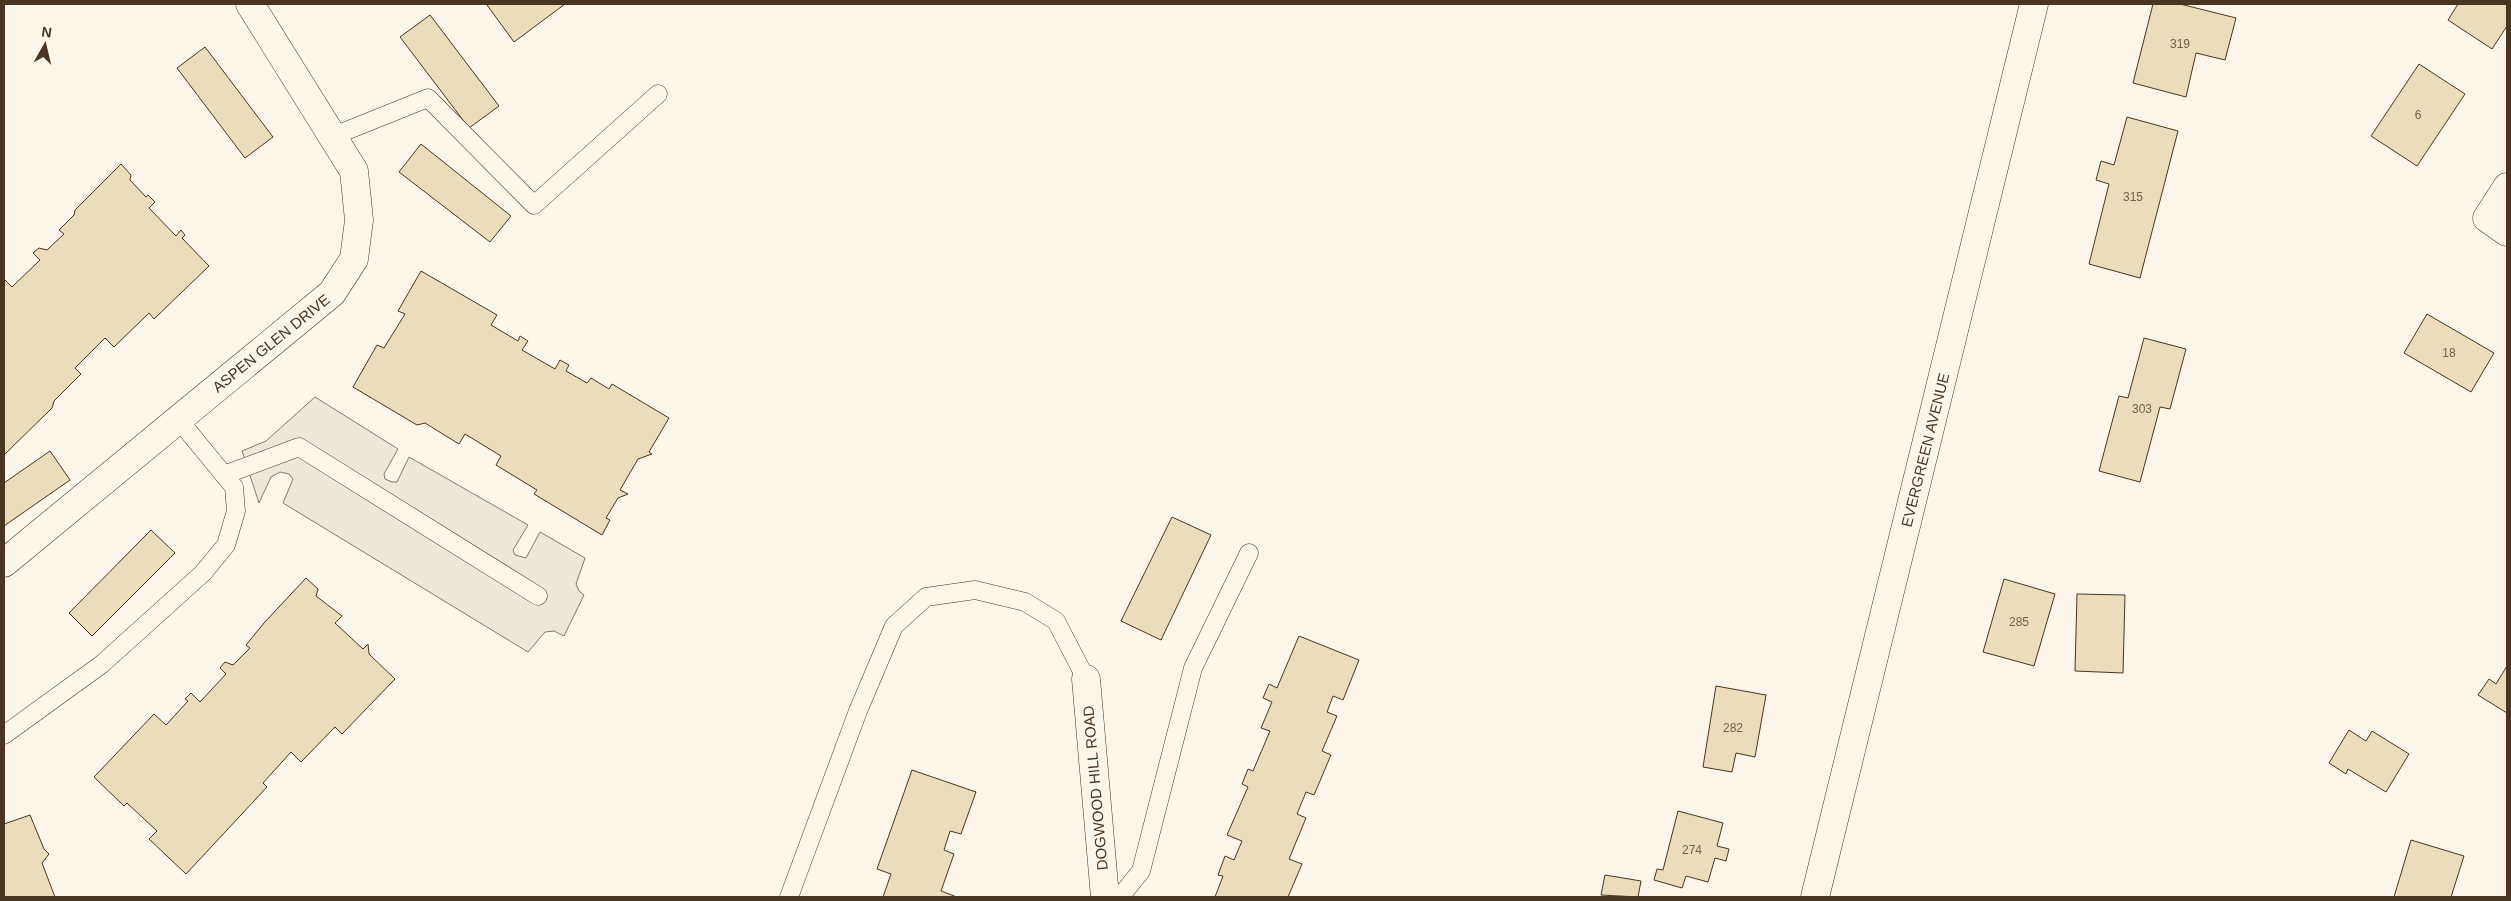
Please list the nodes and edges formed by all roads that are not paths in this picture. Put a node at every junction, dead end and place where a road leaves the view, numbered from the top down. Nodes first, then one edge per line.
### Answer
1 (250, 4) edge
2 (2034, 4) edge
3 (658, 94) dead end
4 (331, 137) junction
5 (2507, 187) edge
6 (2497, 225) edge
7 (178, 419) junction
8 (224, 475) junction
9 (1249, 553) dead end
10 (4, 563) edge
11 (538, 596) dead end
12 (1086, 679) joint
13 (4, 735) edge
14 (789, 897) edge
15 (1105, 897) edge
16 (1120, 897) edge
17 (1815, 897) edge

1 - 4 street, ASPEN GLEN DRIVE
2 - 17 street, EVERGREEN AVENUE
3 - 4 lane
4 - 7 street, ASPEN GLEN DRIVE
5 - 6 street
7 - 8 lane
7 - 10 street, ASPEN GLEN DRIVE
8 - 11 lane
8 - 13 lane
9 - 16 lane
12 - 14 lane
12 - 15 street, DOGWOOD HILL ROAD

